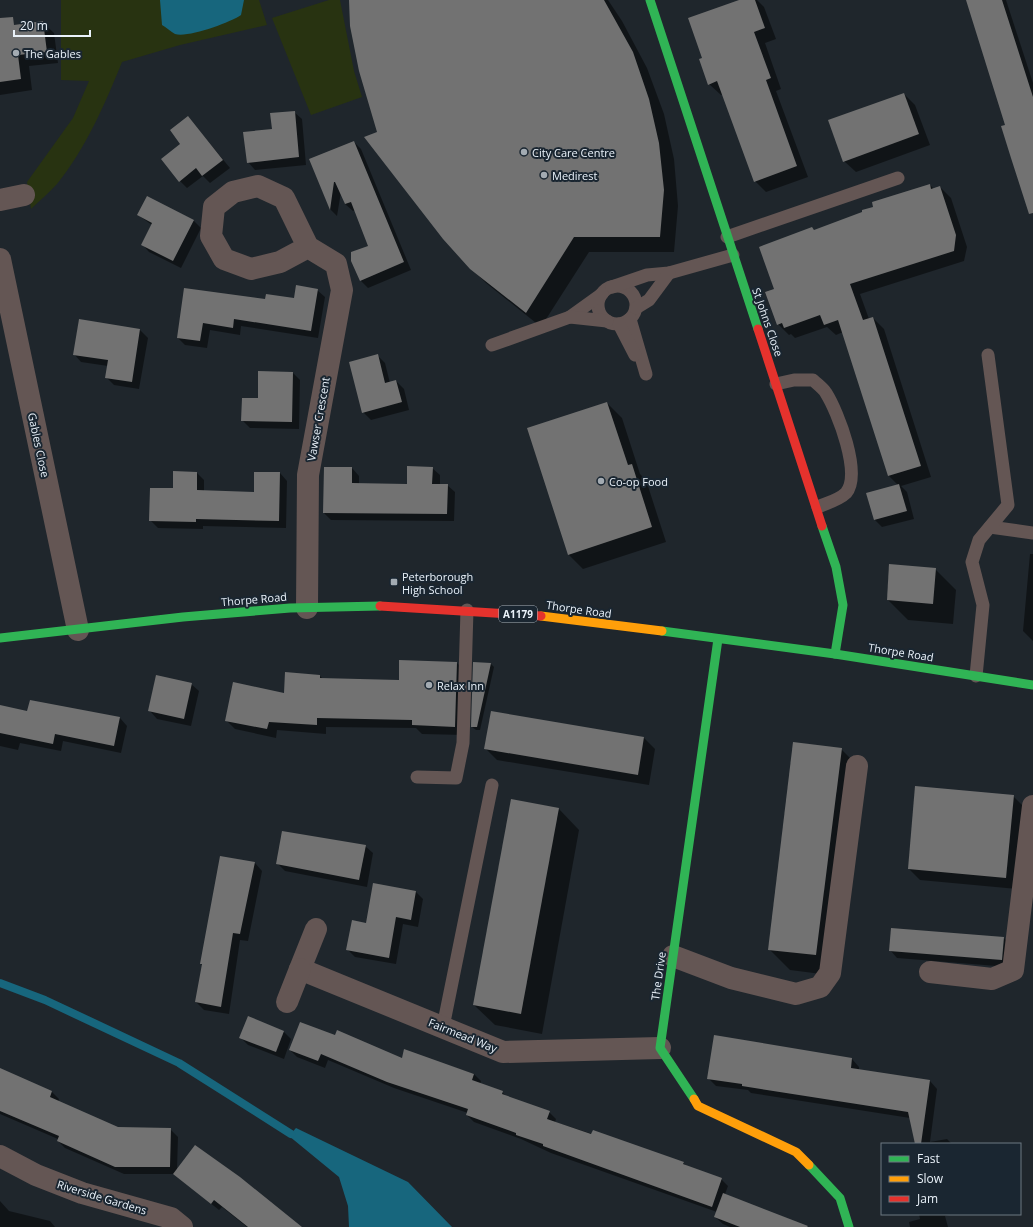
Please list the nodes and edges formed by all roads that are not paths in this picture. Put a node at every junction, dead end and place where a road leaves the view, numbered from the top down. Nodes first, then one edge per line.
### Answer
1 (650, 0) edge
2 (898, 178) dead end
3 (24, 195) dead end
4 (0, 200) edge
5 (727, 238) junction
6 (308, 247) junction
7 (733, 255) junction
8 (0, 260) edge
9 (669, 274) junction
10 (607, 290) junction
11 (570, 317) junction
12 (623, 318) junction
13 (492, 346) dead end
14 (988, 355) dead end
15 (776, 384) junction
16 (818, 507) junction
17 (990, 527) junction
18 (1033, 533) edge
19 (307, 608) junction
20 (468, 610) junction
21 (78, 630) junction
22 (0, 638) edge
23 (718, 639) junction
24 (835, 654) junction
25 (976, 676) junction
26 (1033, 685) edge
27 (857, 766) dead end
28 (417, 777) dead end
29 (492, 785) dead end
30 (1033, 806) edge
31 (316, 929) dead end
32 (673, 956) junction
33 (300, 969) junction
34 (930, 972) dead end
35 (287, 1002) dead end
36 (443, 1027) junction
37 (660, 1048) junction
38 (0, 1156) edge
39 (182, 1227) edge
40 (849, 1227) edge

1 - 5 street, St Johns Close
2 - 5 lane
3 - 4 street
5 - 7 street, St Johns Close
6 - 6 street
6 - 19 street, Vawser Crescent
7 - 9 lane
7 - 15 street, St Johns Close
8 - 21 street, Gables Close
9 - 10 lane
9 - 12 lane
10 - 11 lane
10 - 12 lane
10 - 12 lane
11 - 12 lane
11 - 13 lane
14 - 17 lane
15 - 16 street, St Johns Close
15 - 16 lane
16 - 24 street, St Johns Close
17 - 18 lane
17 - 25 lane
19 - 20 street, Thorpe Road / A1179
19 - 21 street, Thorpe Road / A1179
20 - 23 street, Thorpe Road / A1179
20 - 28 lane
21 - 22 street, Thorpe Road / A1179
23 - 24 street, Thorpe Road / A1179
23 - 32 street, The Drive
24 - 25 street, Thorpe Road / A1179
25 - 26 street, Thorpe Road / A1179
27 - 32 street
29 - 36 lane
30 - 34 street
31 - 33 street
32 - 37 street, The Drive
33 - 35 street
33 - 36 street, Fairmead Way
36 - 37 street, Fairmead Way
37 - 40 street
38 - 39 street, Riverside Gardens

